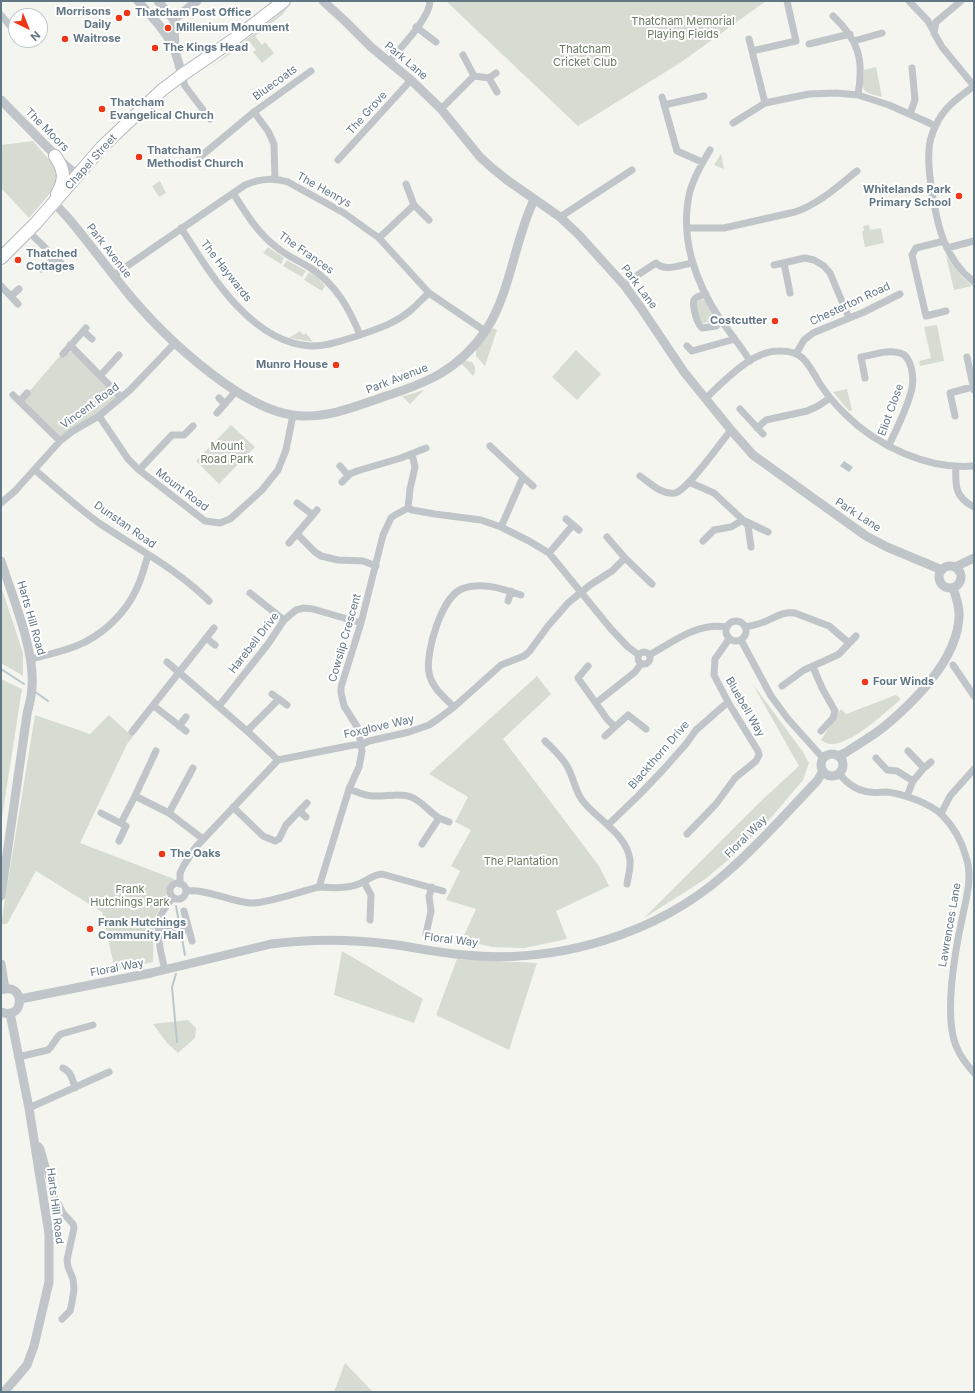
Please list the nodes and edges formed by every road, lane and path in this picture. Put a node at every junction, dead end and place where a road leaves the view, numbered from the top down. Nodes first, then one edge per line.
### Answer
1 (138, 1) edge
2 (158, 1) edge
3 (197, 1) edge
4 (284, 1) edge
5 (323, 1) edge
6 (430, 1) edge
7 (787, 1) edge
8 (910, 1) edge
9 (962, 1) edge
10 (1, 15) edge
11 (833, 16) dead end
12 (172, 17) junction
13 (8, 23) edge
14 (416, 28) junction
15 (934, 28) junction
16 (882, 33) dead end
17 (852, 37) junction
18 (749, 39) dead end
19 (436, 42) dead end
20 (809, 44) dead end
21 (175, 47) junction
22 (752, 51) junction
23 (463, 55) dead end
24 (389, 62) junction
25 (912, 68) dead end
26 (311, 71) dead end
27 (496, 72) dead end
28 (182, 75) junction
29 (474, 76) junction
30 (489, 78) junction
31 (411, 80) junction
32 (974, 86) edge
33 (497, 92) dead end
34 (858, 95) junction
35 (704, 96) dead end
36 (662, 97) dead end
37 (1, 100) edge
38 (765, 102) junction
39 (664, 105) junction
40 (441, 109) junction
41 (254, 112) junction
42 (910, 114) junction
43 (210, 120) dead end
44 (733, 123) dead end
45 (935, 126) junction
46 (710, 150) dead end
47 (55, 156) junction
48 (200, 157) dead end
49 (338, 160) dead end
50 (702, 162) junction
51 (632, 170) dead end
52 (857, 171) dead end
53 (77, 175) junction
54 (275, 179) junction
55 (406, 184) dead end
56 (233, 193) junction
57 (534, 200) junction
58 (54, 203) junction
59 (414, 205) junction
60 (560, 218) junction
61 (430, 220) dead end
62 (181, 228) junction
63 (687, 228) junction
64 (28, 231) junction
65 (379, 238) junction
66 (944, 240) junction
67 (974, 240) edge
68 (947, 248) junction
69 (3, 253) edge
70 (56, 258) junction
71 (692, 263) junction
72 (784, 263) junction
73 (62, 264) dead end
74 (774, 265) dead end
75 (41, 269) dead end
76 (114, 275) junction
77 (630, 280) dead end
78 (974, 282) edge
79 (1, 286) edge
80 (19, 289) dead end
81 (790, 292) dead end
82 (429, 293) junction
83 (706, 294) junction
84 (900, 294) dead end
85 (11, 296) junction
86 (18, 304) dead end
87 (946, 312) dead end
88 (719, 318) junction
89 (849, 318) junction
90 (485, 331) junction
91 (360, 335) junction
92 (92, 339) dead end
93 (735, 339) junction
94 (174, 343) junction
95 (70, 346) junction
96 (687, 346) dead end
97 (63, 354) dead end
98 (796, 354) junction
99 (119, 355) dead end
100 (967, 357) dead end
101 (750, 361) junction
102 (972, 371) edge
103 (100, 376) junction
104 (865, 378) dead end
105 (973, 389) edge
106 (236, 391) junction
107 (27, 393) dead end
108 (13, 395) dead end
109 (121, 397) junction
110 (219, 398) dead end
111 (706, 398) junction
112 (830, 398) junction
113 (20, 401) junction
114 (225, 404) junction
115 (740, 409) dead end
116 (217, 413) dead end
117 (293, 415) junction
118 (99, 416) junction
119 (955, 416) dead end
120 (193, 426) dead end
121 (757, 428) junction
122 (731, 430) junction
123 (763, 434) dead end
124 (60, 441) junction
125 (889, 445) junction
126 (490, 446) dead end
127 (426, 448) dead end
128 (412, 454) junction
129 (340, 466) dead end
130 (956, 466) junction
131 (974, 466) edge
132 (35, 470) junction
133 (139, 470) junction
134 (348, 475) junction
135 (640, 476) dead end
136 (523, 477) junction
137 (342, 482) dead end
138 (689, 482) junction
139 (533, 486) dead end
140 (1, 503) edge
141 (297, 503) dead end
142 (974, 507) edge
143 (408, 508) junction
144 (566, 519) dead end
145 (743, 520) junction
146 (573, 525) junction
147 (500, 527) junction
148 (579, 530) dead end
149 (768, 532) dead end
150 (296, 534) junction
151 (607, 537) dead end
152 (704, 541) dead end
153 (289, 543) dead end
154 (751, 547) dead end
155 (549, 553) junction
156 (148, 555) junction
157 (625, 558) junction
158 (974, 558) edge
159 (1, 561) edge
160 (376, 566) junction
161 (955, 567) junction
162 (942, 570) junction
163 (652, 584) dead end
164 (953, 588) junction
165 (511, 592) junction
166 (582, 592) junction
167 (250, 593) dead end
168 (521, 594) dead end
169 (205, 599) dead end
170 (508, 601) dead end
171 (284, 620) junction
172 (361, 623) junction
173 (726, 627) junction
174 (214, 628) dead end
175 (745, 628) junction
176 (856, 636) dead end
177 (206, 638) junction
178 (729, 639) junction
179 (741, 640) junction
180 (849, 644) junction
181 (215, 645) dead end
182 (638, 654) junction
183 (650, 655) junction
184 (31, 659) junction
185 (167, 662) dead end
186 (641, 664) junction
187 (953, 665) dead end
188 (588, 666) dead end
189 (813, 666) junction
190 (179, 673) junction
191 (782, 686) dead end
192 (272, 694) dead end
193 (974, 696) edge
194 (279, 699) junction
195 (728, 702) junction
196 (596, 703) junction
197 (287, 705) dead end
198 (154, 706) junction
199 (219, 706) junction
200 (454, 707) junction
201 (186, 717) dead end
202 (179, 726) junction
203 (614, 727) junction
204 (646, 729) dead end
205 (247, 730) junction
206 (186, 731) dead end
207 (821, 731) dead end
208 (132, 732) dead end
209 (605, 736) dead end
210 (545, 741) dead end
211 (361, 745) junction
212 (156, 751) dead end
213 (908, 751) dead end
214 (838, 756) junction
215 (823, 758) junction
216 (876, 758) dead end
217 (278, 760) junction
218 (931, 762) dead end
219 (192, 768) dead end
220 (924, 768) junction
221 (974, 769) edge
222 (822, 771) junction
223 (839, 773) junction
224 (913, 781) junction
225 (349, 789) junction
226 (134, 796) junction
227 (907, 796) junction
228 (307, 803) dead end
229 (233, 807) junction
230 (299, 811) junction
231 (101, 813) dead end
232 (169, 813) junction
233 (941, 814) junction
234 (306, 818) dead end
235 (439, 818) junction
236 (449, 822) dead end
237 (121, 823) junction
238 (608, 825) junction
239 (687, 834) dead end
240 (203, 839) junction
241 (119, 841) dead end
242 (422, 844) dead end
243 (364, 882) junction
244 (180, 884) junction
245 (627, 884) dead end
246 (319, 887) junction
247 (432, 887) junction
248 (186, 891) junction
249 (443, 891) dead end
250 (1, 896) edge
251 (174, 897) junction
252 (184, 911) dead end
253 (370, 920) dead end
254 (159, 930) junction
255 (184, 930) junction
256 (426, 934) dead end
257 (192, 941) dead end
258 (1, 964) edge
259 (165, 970) junction
260 (3, 990) edge
261 (20, 999) junction
262 (6, 1012) edge
263 (93, 1025) dead end
264 (18, 1057) junction
265 (62, 1068) dead end
266 (109, 1072) dead end
267 (974, 1073) edge
268 (76, 1088) junction
269 (29, 1108) junction
270 (34, 1145) junction
271 (62, 1318) dead end
272 (4, 1392) edge

1 - 21 street
2 - 12 street
3 - 12 street
4 - 28 main road, Chapel Street
5 - 24 street, Park Lane
6 - 14 street
7 - 22 street
8 - 15 street
9 - 15 street
10 - 13 street
11 - 17 street
12 - 21 street
14 - 19 street
14 - 24 street
15 - 32 street
16 - 17 street
17 - 20 street
17 - 34 street
18 - 22 street
21 - 28 street
22 - 38 street
23 - 29 street
24 - 31 street, Park Lane
25 - 42 street
26 - 41 street, Bluecoats
27 - 30 street
28 - 43 street
28 - 53 main road, Chapel Street
29 - 30 street
29 - 40 street
30 - 33 street
31 - 40 street, Park Lane
31 - 49 street, The Grove
32 - 45 street
34 - 38 street
34 - 42 street
35 - 39 street
36 - 39 street
37 - 47 street, The Moors
38 - 44 street
39 - 50 street
40 - 57 street, Park Lane
41 - 48 street
41 - 54 street, Bluecoats
42 - 45 street
45 - 66 street
46 - 50 street
47 - 53 street, The Moors
47 - 58 main road
50 - 63 street
51 - 60 street
52 - 63 street
53 - 58 main road, Chapel Street
54 - 56 street, The Henrys
54 - 65 street, The Henrys
55 - 59 street
56 - 62 street, The Henrys
56 - 91 street, The Frances
57 - 60 street, Park Lane
57 - 90 street, Park Avenue
58 - 64 main road, Chapel Street
58 - 76 street, Park Avenue
59 - 61 street
59 - 65 street
60 - 111 street, Park Lane
62 - 76 street, The Henrys
62 - 91 street, The Haywards
63 - 71 street
64 - 69 main road, Chapel Street
64 - 70 street
65 - 82 street, The Henrys
66 - 68 street
66 - 87 street
67 - 68 street
68 - 78 street
70 - 73 street
70 - 75 street
71 - 77 street
71 - 83 street
72 - 74 street
72 - 81 street
72 - 89 street
76 - 94 street, Park Avenue
79 - 85 street
80 - 85 street
82 - 90 street, The Henrys
82 - 91 street, The Haywards
83 - 88 street
83 - 88 street
84 - 89 street, Chesterton Road
85 - 86 street
88 - 93 street
89 - 98 street, Chesterton Road
90 - 117 street, Park Avenue
92 - 95 street
93 - 96 street
93 - 101 street
94 - 106 street, Park Avenue
94 - 109 street, Vincent Road
95 - 97 street
95 - 103 street
98 - 101 street
98 - 112 street
99 - 103 street
100 - 102 street
101 - 111 street
102 - 105 street
103 - 109 street
104 - 125 street, Eliot Close
105 - 119 street
106 - 114 street
106 - 117 street, Park Avenue
107 - 113 street
108 - 113 street
109 - 118 street, Vincent Road
110 - 114 street
111 - 122 street, Park Lane
112 - 121 street
112 - 125 street
113 - 124 street
114 - 116 street
115 - 121 street
117 - 133 street, Mount Road
118 - 124 street, Vincent Road
118 - 133 street, Mount Road
120 - 133 street, Mount Road
121 - 123 street
122 - 138 street
122 - 162 street, Park Lane
124 - 132 street, Vincent Road
125 - 130 street
126 - 136 street
127 - 128 street
128 - 134 street
128 - 143 street
129 - 134 street
130 - 131 street
130 - 142 street
132 - 140 street, Vincent Road
132 - 156 street, Dunstan Road
134 - 137 street
135 - 138 street
136 - 139 street
136 - 147 street
138 - 145 street
141 - 150 street
143 - 147 street
143 - 160 street, Cowslip Crescent
144 - 146 street
145 - 149 street
145 - 152 street
145 - 154 street
146 - 148 street
146 - 155 street
147 - 155 street
150 - 153 street
150 - 160 street
151 - 157 street
155 - 166 street
156 - 169 street, Dunstan Road
156 - 184 street
157 - 163 street
157 - 166 street, Foxglove Way
158 - 161 street
159 - 184 street, Harts Hill Road
160 - 172 street, Cowslip Crescent
161 - 162 street
161 - 164 street
162 - 164 street
164 - 214 street
165 - 168 street
165 - 170 street
165 - 200 street
166 - 182 street
166 - 200 street, Foxglove Way
167 - 171 street
171 - 172 street, Harebell Drive
171 - 199 street, Harebell Drive
172 - 211 street, Cowslip Crescent
173 - 175 street
173 - 178 street
173 - 183 street
174 - 177 street
175 - 179 street
175 - 180 street
176 - 180 street
177 - 181 street
177 - 190 street
178 - 179 street
178 - 195 street, Bluebell Way
179 - 215 street
180 - 189 street
182 - 183 street
182 - 186 street
183 - 186 street
184 - 250 street, Harts Hill Road
185 - 190 street
186 - 196 street
187 - 193 street
188 - 196 street
189 - 191 street
189 - 207 street
190 - 198 street
190 - 199 street
192 - 194 street
194 - 197 street
194 - 205 street
195 - 238 street, Blackthorn Drive
195 - 239 street, Bluebell Way
196 - 203 street
198 - 202 street
198 - 208 street
199 - 205 street
200 - 211 street, Foxglove Way
201 - 202 street
202 - 206 street
203 - 204 street
203 - 209 street
205 - 217 street
210 - 238 street
211 - 217 street, Foxglove Way
211 - 225 street, Cowslip Crescent
212 - 226 street
213 - 220 street
214 - 215 street
214 - 223 street
215 - 222 street
216 - 224 street
217 - 229 street
218 - 220 street
219 - 232 street
220 - 224 street
221 - 233 street
222 - 223 street
222 - 259 street, Floral Way
223 - 227 street
224 - 227 street
225 - 235 street
225 - 246 street, Cowslip Crescent
226 - 232 street
226 - 237 street
227 - 233 street
228 - 230 street
229 - 230 street
229 - 240 street
230 - 234 street
231 - 237 street
232 - 240 street
233 - 267 street, Lawrences Lane
235 - 236 street
235 - 242 street
237 - 241 street
238 - 245 street
240 - 244 street
243 - 246 street
243 - 247 street
243 - 253 street
244 - 248 street
244 - 251 street
246 - 248 street
247 - 249 street
247 - 256 street
248 - 251 street
251 - 254 street
252 - 255 street
254 - 255 street
254 - 259 street
255 - 257 street
258 - 260 street
259 - 261 street, Floral Way
260 - 261 street
261 - 262 street
262 - 264 street, Harts Hill Road
263 - 264 street
264 - 269 street, Harts Hill Road
265 - 268 street
266 - 268 street
268 - 269 street
269 - 270 street, Harts Hill Road
270 - 271 street
270 - 272 street, Harts Hill Road

